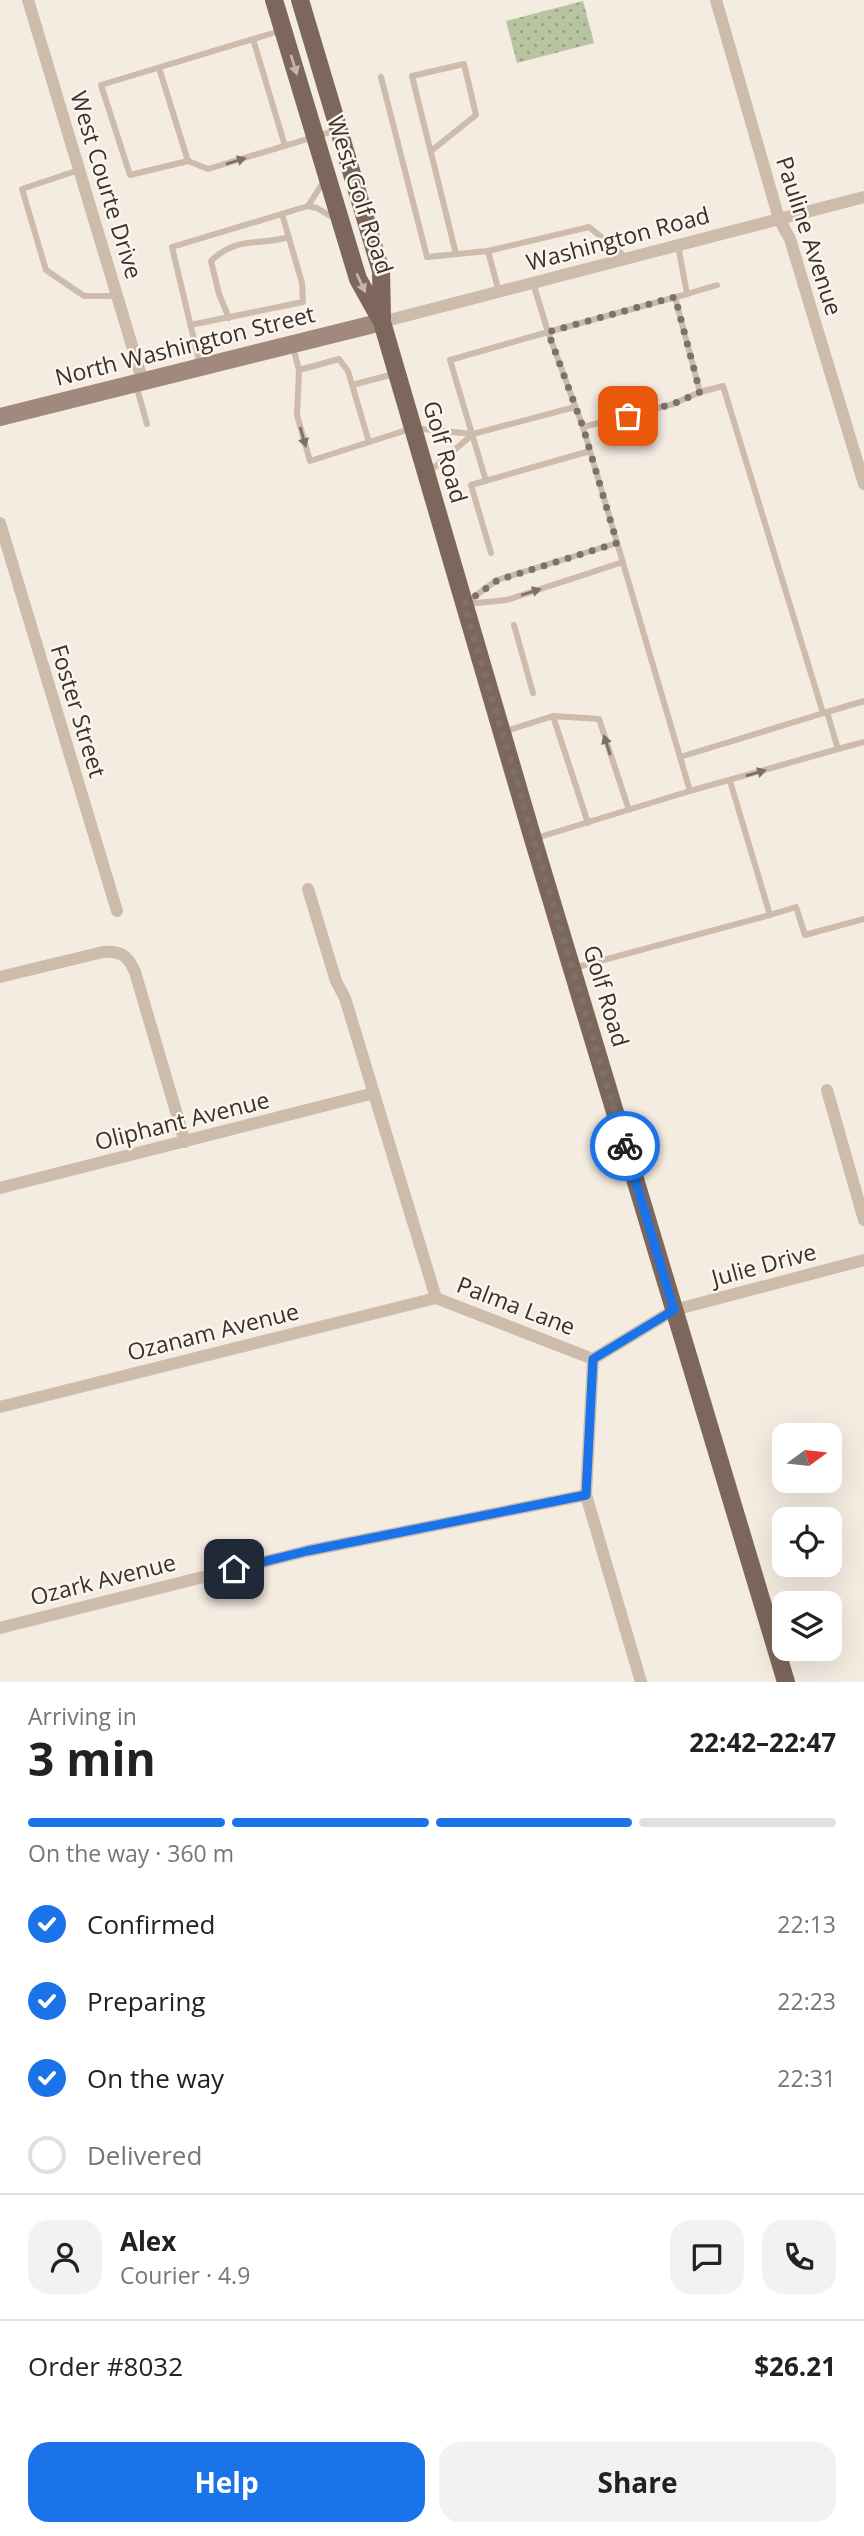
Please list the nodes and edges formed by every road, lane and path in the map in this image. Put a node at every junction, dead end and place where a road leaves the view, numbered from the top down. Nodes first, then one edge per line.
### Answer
1 (28, 0) edge
2 (274, 0) edge
3 (300, 0) edge
4 (716, 0) edge
5 (283, 30) junction
6 (253, 39) junction
7 (159, 68) junction
8 (381, 77) dead end
9 (339, 130) junction
10 (315, 137) junction
11 (285, 146) junction
12 (431, 151) junction
13 (187, 161) junction
14 (79, 170) junction
15 (327, 176) junction
16 (864, 197) edge
17 (308, 206) junction
18 (282, 214) junction
19 (779, 219) junction
20 (341, 222) junction
21 (289, 237) junction
22 (678, 245) junction
23 (488, 251) junction
24 (456, 254) junction
25 (628, 258) junction
26 (533, 283) junction
27 (717, 285) dead end
28 (499, 292) junction
29 (687, 294) junction
30 (117, 296) junction
31 (675, 297) junction
32 (229, 318) junction
33 (382, 322) junction
34 (190, 325) junction
35 (548, 332) junction
36 (292, 345) junction
37 (201, 367) junction
38 (299, 370) junction
39 (397, 373) junction
40 (139, 383) junction
41 (352, 385) junction
42 (700, 392) junction
43 (576, 407) junction
44 (0, 417) edge
45 (147, 424) dead end
46 (583, 427) junction
47 (413, 428) junction
48 (472, 434) junction
49 (369, 442) junction
50 (590, 451) junction
51 (426, 474) junction
52 (486, 481) junction
53 (864, 484) edge
54 (0, 523) edge
55 (617, 543) junction
56 (491, 554) dead end
57 (622, 562) junction
58 (464, 604) junction
59 (514, 625) dead end
60 (533, 693) dead end
61 (864, 701) edge
62 (825, 712) junction
63 (553, 716) junction
64 (502, 733) junction
65 (864, 742) edge
66 (838, 749) junction
67 (680, 757) junction
68 (730, 781) junction
69 (690, 791) junction
70 (629, 810) junction
71 (588, 823) junction
72 (533, 839) junction
73 (308, 889) dead end
74 (117, 911) dead end
75 (770, 915) junction
76 (864, 919) edge
77 (572, 969) junction
78 (0, 977) edge
79 (827, 1090) dead end
80 (374, 1093) junction
81 (185, 1142) junction
82 (0, 1188) edge
83 (864, 1220) edge
84 (864, 1260) edge
85 (436, 1298) junction
86 (674, 1310) junction
87 (593, 1359) junction
88 (0, 1407) edge
89 (586, 1495) junction
90 (0, 1628) edge
91 (641, 1682) edge
92 (786, 1682) edge

1 - 14 street, West Courte Drive
2 - 5 main road, West Golf Road
3 - 9 main road, West Golf Road
4 - 19 street, Pauline Avenue
5 - 6 lane
5 -> 10 main road, West Golf Road
6 - 7 lane
6 - 11 lane
7 - 13 lane
7 - 13 lane
8 - 24 lane
9 - 10 lane
9 - 33 main road, West Golf Road
10 - 11 lane
10 - 15 main road, West Golf Road
13 -> 11 lane
12 - 12 lane
12 - 24 lane
14 - 30 street, West Courte Drive
14 - 30 lane
15 - 17 lane
15 - 20 main road, West Golf Road
16 - 19 street, Washington Road
17 - 18 lane
17 - 20 lane
18 - 21 lane
18 - 34 lane
19 - 22 street, Washington Road
19 - 53 street, Pauline Avenue
20 -> 33 main road, West Golf Road
21 - 32 lane
21 - 32 lane
22 - 25 street, Washington Road
22 - 29 lane
23 - 24 lane
23 - 25 lane
23 - 28 lane
25 - 26 street, Washington Road
26 - 28 street, Washington Road
26 - 35 lane
27 - 29 lane
28 - 33 street, Washington Road
29 - 31 lane
30 - 40 street, West Courte Drive
31 - 35 lane
31 - 42 lane
32 - 34 lane
33 - 36 street, North Washington Street
33 - 39 main road, Golf Road
34 - 37 lane
35 - 43 lane
35 - 48 lane
36 - 37 street, North Washington Street
36 - 38 lane
37 - 40 street, North Washington Street
38 - 41 lane
38 -> 49 lane
39 - 41 lane
39 - 47 main road, Golf Road
40 - 44 street, North Washington Street
40 - 45 lane
41 - 49 lane
42 - 46 lane
42 - 62 lane
43 - 46 lane
43 - 48 lane
46 - 50 lane
47 - 48 lane
47 - 49 lane
47 - 51 main road, Golf Road
48 - 51 lane
48 - 52 lane
50 - 52 lane
50 - 55 lane
51 - 58 main road, Golf Road
52 - 56 lane
54 - 74 street, Foster Street
55 - 57 lane
55 - 58 lane
58 -> 57 lane
57 - 67 lane
58 - 64 main road, Golf Road
59 - 60 lane
61 - 62 lane
62 - 66 lane
62 - 67 lane
63 - 64 lane
70 -> 63 lane
63 - 71 lane
64 - 72 main road, Golf Road
65 - 66 lane
68 -> 66 lane
67 - 69 lane
68 - 69 lane
68 - 75 lane
69 - 70 lane
70 - 71 lane
71 - 72 lane
72 - 77 main road, Golf Road
73 - 80 street, Palma Lane
75 - 76 lane
75 - 77 lane
77 - 86 main road, Golf Road
78 - 81 street
79 - 83 street
80 - 81 street, Oliphant Avenue
80 - 85 street, Palma Lane
81 - 82 street, Oliphant Avenue
84 - 86 street, Julie Drive
85 - 87 street, Palma Lane
85 - 88 street, Ozanam Avenue
86 - 87 street
86 - 92 main road, Golf Road
87 - 89 street, Palma Lane
89 - 90 street, Ozark Avenue
89 - 91 street, Palma Lane

